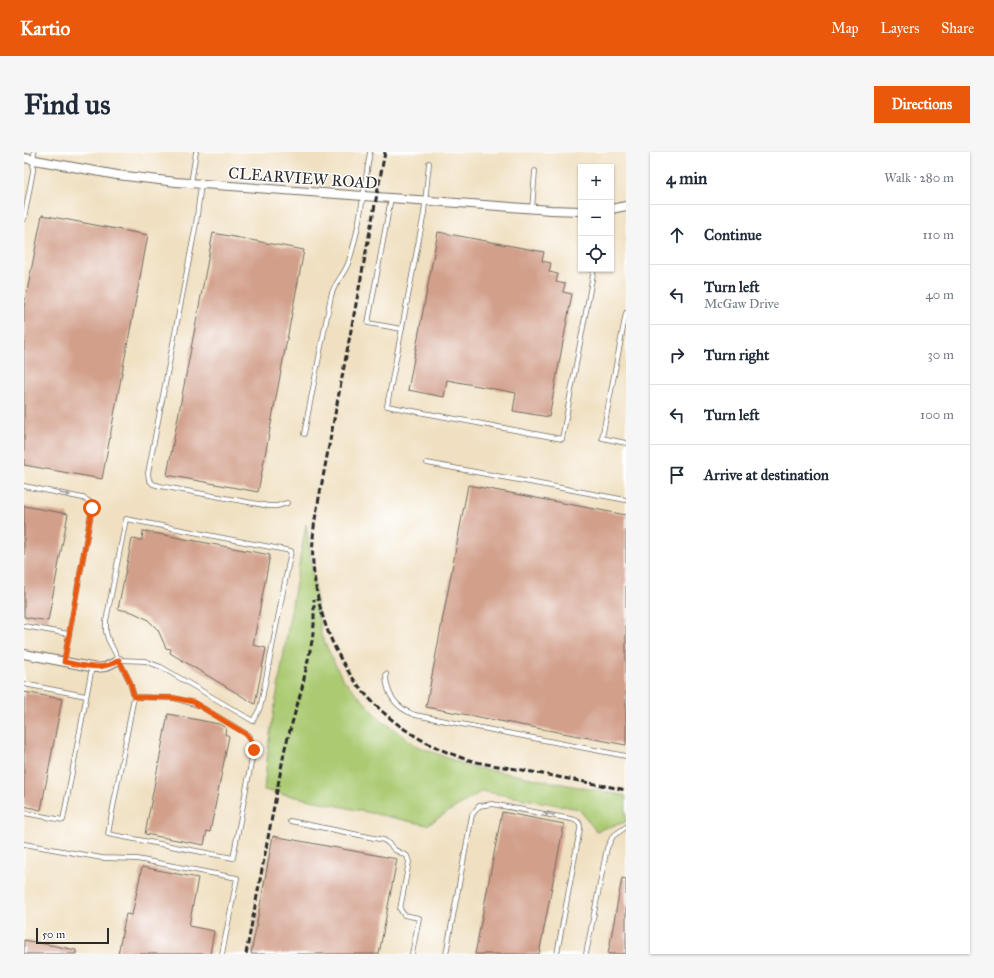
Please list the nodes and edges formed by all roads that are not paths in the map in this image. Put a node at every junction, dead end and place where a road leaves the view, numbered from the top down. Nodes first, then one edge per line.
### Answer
1 (196, 152) edge
2 (370, 152) edge
3 (34, 156) edge
4 (24, 158) edge
5 (429, 164) dead end
6 (535, 171) dead end
7 (191, 184) junction
8 (201, 184) junction
9 (362, 196) junction
10 (391, 198) junction
11 (426, 201) junction
12 (626, 206) edge
13 (614, 208) edge
14 (532, 209) junction
15 (578, 211) edge
16 (24, 218) edge
17 (593, 272) edge
18 (626, 313) edge
19 (402, 329) junction
20 (304, 434) dead end
21 (626, 443) edge
22 (426, 463) dead end
23 (25, 486) edge
24 (626, 500) edge
25 (287, 502) dead end
26 (24, 626) edge
27 (69, 634) junction
28 (24, 654) edge
29 (119, 660) junction
30 (64, 662) junction
31 (92, 667) junction
32 (386, 674) dead end
33 (24, 684) edge
34 (86, 696) junction
35 (134, 697) junction
36 (626, 756) edge
37 (24, 813) edge
38 (290, 822) dead end
39 (626, 827) edge
40 (24, 844) edge
41 (222, 954) edge
42 (412, 954) edge
43 (446, 954) edge
44 (556, 954) edge
45 (586, 954) edge

1 - 7 lane
2 - 9 lane
3 - 4 street, CLEARVIEW ROAD
3 - 7 street, CLEARVIEW ROAD
3 - 16 lane
5 - 11 lane
6 - 14 lane
7 - 8 street, CLEARVIEW ROAD
8 - 9 street, CLEARVIEW ROAD
8 - 25 lane
9 - 10 street, CLEARVIEW ROAD
9 - 20 lane
10 - 11 street, CLEARVIEW ROAD
10 - 19 lane
11 - 14 street, CLEARVIEW ROAD
11 - 19 lane
12 - 13 street
14 - 15 street, CLEARVIEW ROAD
17 - 19 lane
18 - 21 lane
22 - 24 lane
23 -> 27 lane
26 - 27 lane
27 - 30 lane
28 - 30 street
29 - 29 lane
29 - 31 street
29 - 35 lane
30 - 31 street
31 - 34 lane
32 - 36 lane
33 - 34 lane
34 - 37 lane
35 - 35 lane
38 - 42 lane
39 - 45 lane
40 - 41 lane
44 -> 43 lane

